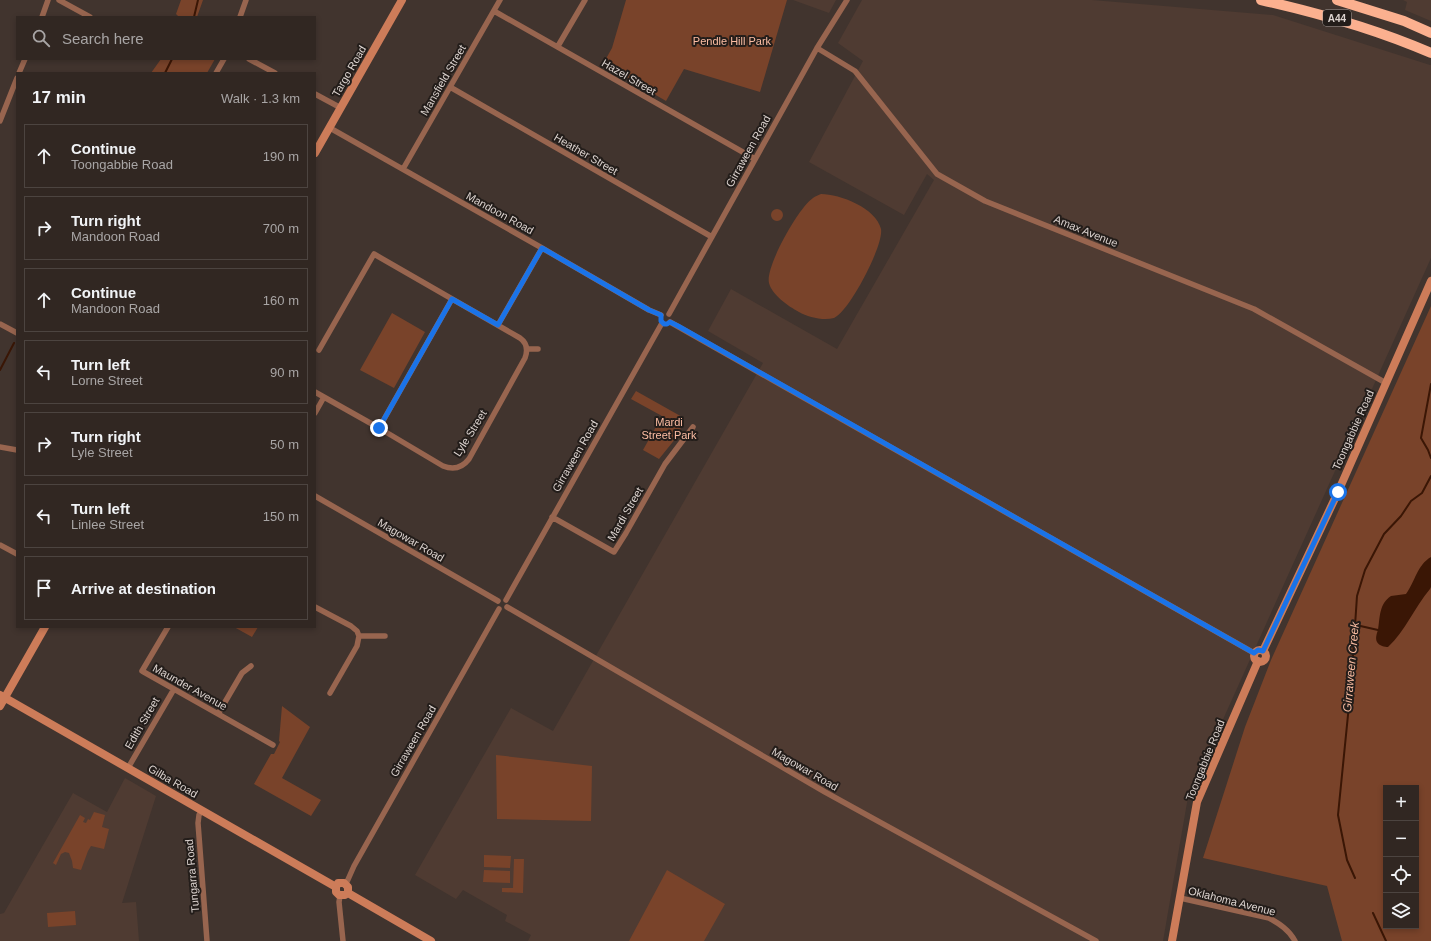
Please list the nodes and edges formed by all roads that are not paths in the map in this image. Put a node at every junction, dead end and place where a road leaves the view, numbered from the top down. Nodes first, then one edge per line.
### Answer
1 (48, 0) edge
2 (59, 0) edge
3 (246, 0) edge
4 (402, 0) edge
5 (500, 0) edge
6 (585, 0) edge
7 (847, 0) edge
8 (1261, 0) edge
9 (1337, 0) edge
10 (494, 11) junction
11 (42, 16) edge
12 (88, 16) edge
13 (240, 16) edge
14 (1431, 33) edge
15 (558, 46) junction
16 (817, 48) junction
17 (1431, 53) edge
18 (25, 60) edge
19 (223, 60) edge
20 (250, 60) edge
21 (19, 72) edge
22 (217, 72) edge
23 (273, 72) edge
24 (16, 80) edge
25 (450, 88) junction
26 (316, 95) edge
27 (341, 108) junction
28 (0, 120) edge
29 (330, 128) junction
30 (316, 151) edge
31 (755, 159) junction
32 (403, 169) junction
33 (712, 237) junction
34 (542, 248) junction
35 (1431, 282) edge
36 (452, 299) junction
37 (669, 314) junction
38 (661, 315) junction
39 (670, 322) junction
40 (662, 323) junction
41 (0, 324) edge
42 (498, 325) junction
43 (16, 332) edge
44 (527, 349) junction
45 (538, 349) dead end
46 (319, 350) dead end
47 (1386, 383) junction
48 (316, 393) edge
49 (324, 397) junction
50 (316, 410) edge
51 (693, 427) dead end
52 (379, 428) junction
53 (0, 447) edge
54 (16, 450) edge
55 (316, 497) edge
56 (552, 517) junction
57 (0, 545) edge
58 (16, 553) edge
59 (506, 600) junction
60 (498, 601) junction
61 (507, 607) junction
62 (316, 608) edge
63 (499, 609) junction
64 (44, 628) edge
65 (167, 628) edge
66 (358, 636) junction
67 (385, 636) dead end
68 (1263, 651) junction
69 (1254, 653) junction
70 (1258, 662) junction
71 (251, 666) dead end
72 (174, 689) junction
73 (330, 693) dead end
74 (2, 696) edge
75 (0, 706) edge
76 (218, 714) junction
77 (273, 745) dead end
78 (128, 768) junction
79 (202, 810) junction
80 (346, 884) junction
81 (336, 886) junction
82 (344, 894) junction
83 (1180, 898) junction
84 (207, 941) edge
85 (343, 941) edge
86 (431, 941) edge
87 (1096, 941) edge
88 (1172, 941) edge
89 (1295, 941) edge

1 - 11 street
2 - 12 street
3 - 13 street
4 - 27 street, Targo Road
5 - 10 street, Mansfield Street
6 - 15 street
7 - 16 street, Girraween Road
8 - 17 highway, A44
9 - 14 highway, A44
10 - 15 street, Hazel Street
10 - 25 street, Mansfield Street
15 - 31 street, Hazel Street
16 - 31 street, Girraween Road
16 - 47 street, Amax Avenue
18 - 21 street
19 - 22 street
20 - 23 street
24 - 28 street
25 - 32 street, Mansfield Street
25 - 33 street, Heather Street
26 - 27 street
27 - 29 street, Targo Road
29 - 30 street, Targo Road
29 - 32 street, Mandoon Road
31 - 33 street, Girraween Road
32 - 34 street, Mandoon Road
33 - 37 street, Girraween Road
34 - 38 street, Mandoon Road
34 - 42 street
35 - 47 street, Toongabbie Road
36 - 42 street
36 - 46 street
36 - 52 street
37 - 38 street
37 - 39 street
38 - 40 street
39 - 40 street
39 - 69 street
40 - 56 street, Girraween Road
41 - 43 street
42 - 44 street
44 - 45 street
44 - 52 street, Lyle Street
47 - 68 street, Toongabbie Road
48 - 49 street, Lyle Street
49 - 50 street
49 - 52 street, Lyle Street
51 - 56 street, Mardi Street
53 - 54 street
55 - 60 street, Magowar Road
56 - 59 street, Girraween Road
57 - 58 street
59 - 60 street
59 - 61 street
60 - 63 street
61 - 63 street
61 - 87 street, Magowar Road
62 - 66 street
63 - 80 street, Girraween Road
64 - 74 street
65 - 72 street, Maunder Avenue
66 - 67 street
66 - 73 street
68 - 69 street
68 - 70 street
69 - 70 street
70 - 83 street, Toongabbie Road
71 - 76 street
72 - 76 street, Maunder Avenue
72 - 78 street, Edith Street
74 - 75 street
74 - 78 street, Gilba Road
76 - 77 street, Maunder Avenue
78 - 79 street, Gilba Road
79 - 81 street, Gilba Road
79 - 84 street, Tungarra Road
80 - 81 street
80 - 82 street
81 - 82 street
82 - 85 street
82 - 86 street
83 - 88 street, Toongabbie Road
83 - 89 street, Oklahoma Avenue

